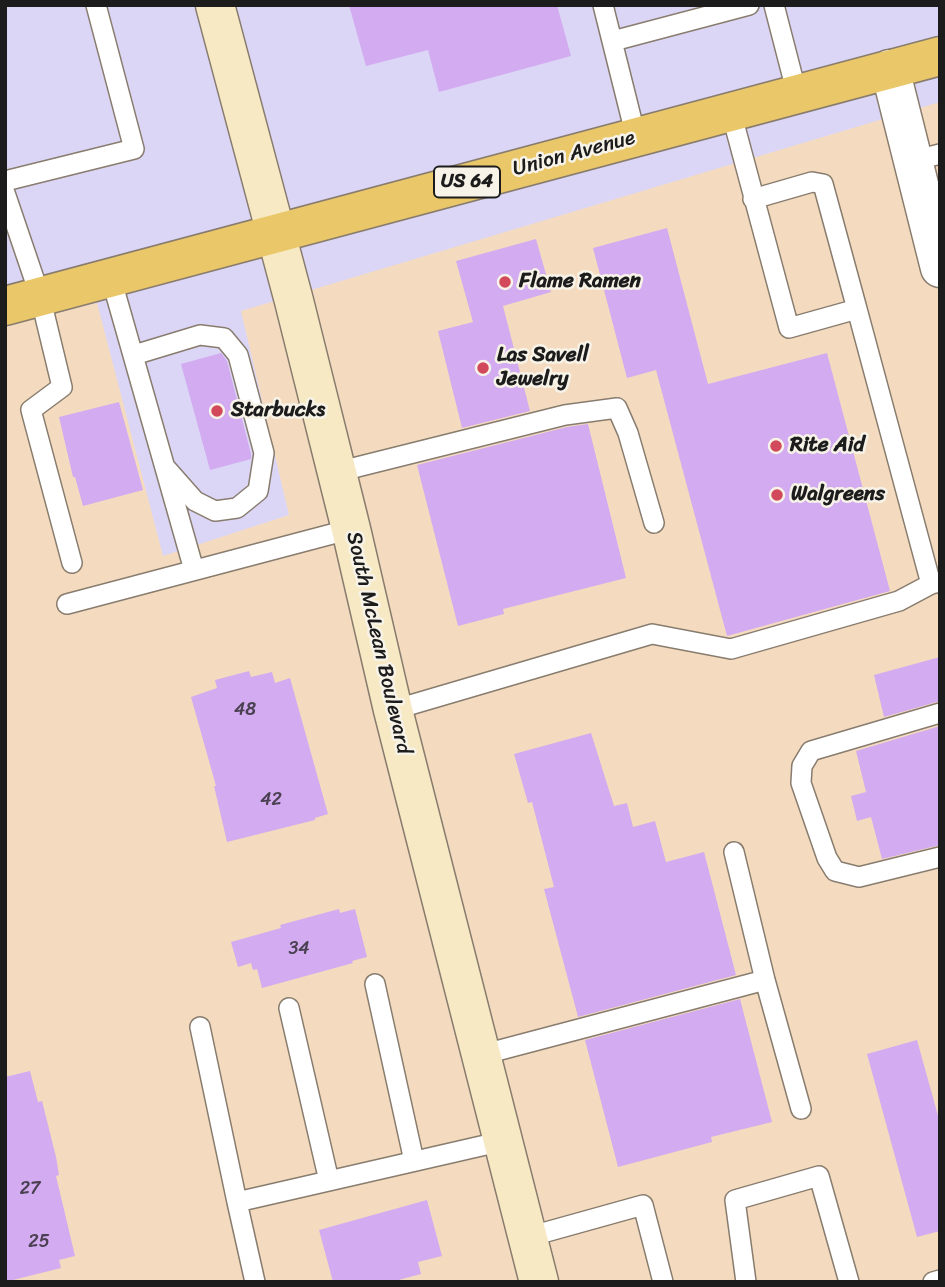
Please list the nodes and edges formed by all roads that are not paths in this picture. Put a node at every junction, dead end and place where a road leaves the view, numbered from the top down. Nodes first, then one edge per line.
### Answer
1 (96, 5) edge
2 (215, 5) edge
3 (603, 5) edge
4 (749, 5) edge
5 (774, 5) edge
6 (613, 41) junction
7 (940, 56) edge
8 (890, 69) junction
9 (797, 94) junction
10 (731, 112) junction
11 (636, 137) junction
12 (926, 158) edge
13 (5, 181) edge
14 (5, 193) edge
15 (753, 199) junction
16 (275, 234) junction
17 (940, 268) edge
18 (111, 278) junction
19 (23, 301) edge
20 (857, 309) junction
21 (134, 355) junction
22 (164, 467) junction
23 (337, 472) junction
24 (654, 523) dead end
25 (351, 529) junction
26 (72, 563) dead end
27 (194, 570) junction
28 (936, 583) edge
29 (67, 604) dead end
30 (393, 710) junction
31 (940, 713) edge
32 (734, 852) dead end
33 (940, 857) edge
34 (765, 981) junction
35 (375, 984) dead end
36 (289, 1008) dead end
37 (200, 1027) dead end
38 (481, 1055) junction
39 (801, 1109) dead end
40 (503, 1141) junction
41 (414, 1161) junction
42 (329, 1181) junction
43 (237, 1202) junction
44 (528, 1237) junction
45 (940, 1280) edge
46 (255, 1282) edge
47 (539, 1282) edge
48 (663, 1282) edge
49 (746, 1282) edge
50 (849, 1282) edge
51 (933, 1282) edge

1 - 13 lane
2 - 16 main road, South McLean Boulevard
3 - 6 lane
4 - 6 lane
5 - 9 lane
6 - 11 lane
7 - 8 main road, Union Avenue / US 64
8 - 9 main road, Union Avenue / US 64
8 - 12 street
9 - 10 main road, Union Avenue / US 64
10 - 11 main road, Union Avenue / US 64
10 - 15 lane
11 - 16 main road, Union Avenue / US 64
12 - 17 street
14 - 19 lane
15 - 20 lane
15 - 20 lane
16 - 18 main road, Union Avenue / US 64
16 - 23 main road, South McLean Boulevard
18 - 19 main road, Union Avenue / US 64
18 - 21 lane
19 - 26 lane
20 - 28 lane
21 - 22 lane
21 - 22 lane
22 - 27 lane
23 - 24 lane
23 - 25 main road, South McLean Boulevard
25 - 27 lane
25 - 30 main road, South McLean Boulevard
27 - 29 lane
28 - 30 lane
30 - 38 main road, South McLean Boulevard
31 - 33 lane
32 - 34 lane
34 - 38 lane
34 - 39 lane
35 - 41 lane
36 - 42 lane
37 - 43 lane
38 - 40 main road, South McLean Boulevard
40 - 41 lane
40 - 44 main road, South McLean Boulevard
41 - 42 lane
42 - 43 lane
43 - 46 lane
44 - 47 main road, South McLean Boulevard
44 - 48 lane
45 - 51 lane
49 - 50 lane

